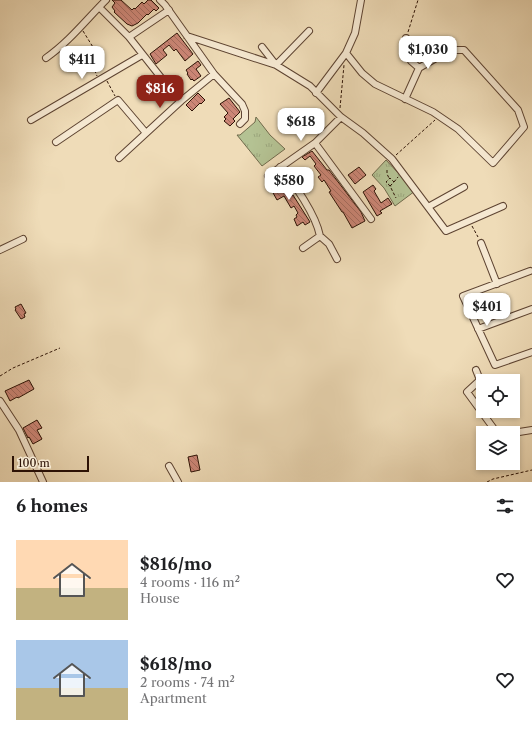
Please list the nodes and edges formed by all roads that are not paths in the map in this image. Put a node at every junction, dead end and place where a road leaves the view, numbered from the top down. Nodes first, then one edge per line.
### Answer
1 (106, 0) edge
2 (160, 0) edge
3 (361, 0) edge
4 (99, 7) junction
5 (169, 10) junction
6 (309, 31) dead end
7 (187, 36) junction
8 (129, 37) junction
9 (406, 38) road end
10 (262, 47) dead end
11 (346, 54) junction
12 (142, 55) junction
13 (46, 58) dead end
14 (276, 65) junction
15 (419, 68) junction
16 (214, 74) junction
17 (316, 93) junction
18 (405, 99) junction
19 (182, 101) junction
20 (340, 116) junction
21 (31, 120) dead end
22 (240, 124) dead end
23 (146, 133) junction
24 (56, 142) dead end
25 (315, 143) junction
26 (119, 158) dead end
27 (280, 167) junction
28 (268, 176) dead end
29 (464, 187) dead end
30 (503, 206) dead end
31 (428, 207) junction
32 (371, 219) dead end
33 (320, 236) junction
34 (23, 240) dead end
35 (481, 243) road end
36 (303, 248) dead end
37 (0, 250) edge
38 (337, 259) dead end
39 (530, 271) dead end
40 (496, 284) junction
41 (532, 309) edge
42 (478, 329) junction
43 (532, 352) edge
44 (476, 370) dead end
45 (1, 405) edge
46 (492, 426) edge
47 (532, 430) edge
48 (520, 432) edge
49 (169, 466) dead end
50 (43, 482) edge
51 (178, 482) edge

1 - 4 street
2 - 5 street
3 - 11 street
4 - 8 street
4 - 13 street
5 - 7 street
5 - 8 street
6 - 14 street
7 - 14 street
7 - 16 street
8 - 12 street
9 - 15 street
10 - 14 street
11 - 17 street
11 - 18 street
12 - 19 street
12 - 21 street
14 - 17 street
15 - 18 street
15 - 18 street
16 - 19 street
16 - 22 street
17 - 20 street
19 - 23 street
20 - 25 street
20 - 31 street
23 - 24 street
23 - 26 street
25 - 27 street
25 - 32 street
27 - 28 street
27 - 33 street
29 - 31 street
30 - 31 street
33 - 36 street
33 - 38 street
34 - 37 street
35 - 40 street
39 - 40 street
40 - 42 street
41 - 42 street
42 - 43 street
44 - 46 street
45 - 50 street
47 - 48 street
49 - 51 street

